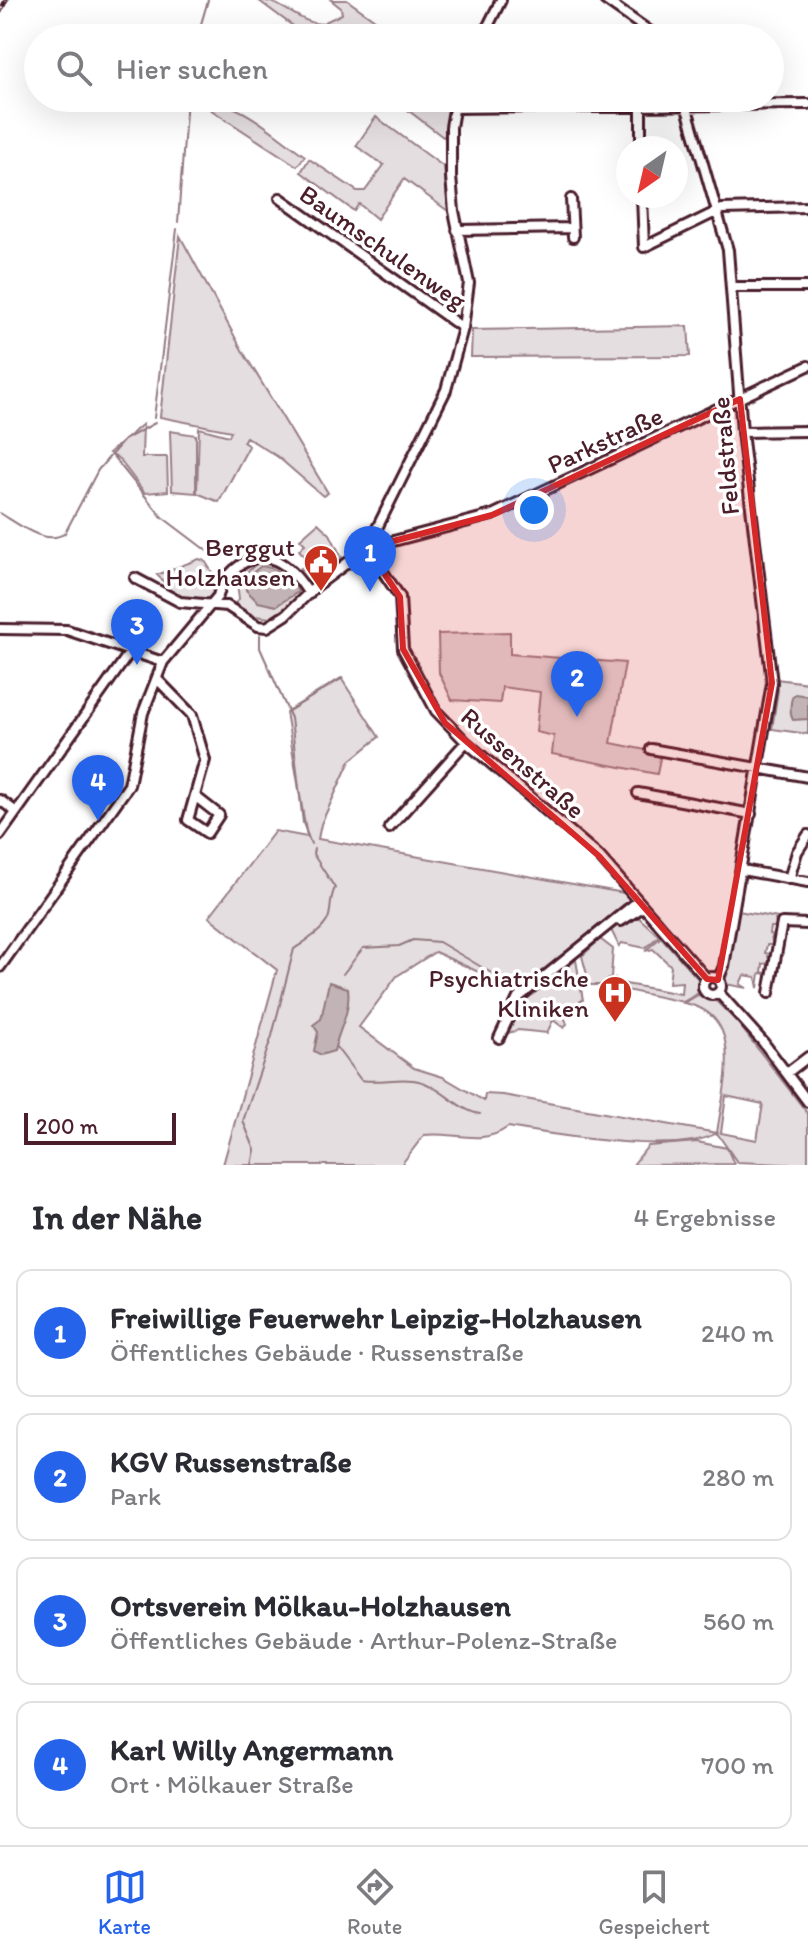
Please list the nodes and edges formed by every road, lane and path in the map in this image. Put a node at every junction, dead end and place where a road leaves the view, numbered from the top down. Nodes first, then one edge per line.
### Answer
1 (501, 0) edge
2 (605, 0) edge
3 (489, 24) edge
4 (639, 24) edge
5 (784, 104) edge
6 (808, 104) edge
7 (454, 112) edge
8 (641, 112) edge
9 (688, 112) edge
10 (641, 136) edge
11 (280, 198) dead end
12 (571, 199) dead end
13 (808, 207) edge
14 (642, 208) edge
15 (717, 211) junction
16 (457, 230) junction
17 (732, 287) junction
18 (808, 287) edge
19 (463, 328) junction
20 (808, 366) edge
21 (740, 399) junction
22 (808, 431) edge
23 (742, 432) junction
24 (367, 548) junction
25 (351, 559) junction
26 (378, 562) junction
27 (135, 578) dead end
28 (309, 594) junction
29 (209, 607) junction
30 (0, 629) edge
31 (130, 652) junction
32 (163, 662) junction
33 (157, 679) junction
34 (466, 742) junction
35 (651, 749) dead end
36 (759, 767) junction
37 (808, 777) edge
38 (638, 793) dead end
39 (196, 797) junction
40 (0, 800) edge
41 (15, 811) junction
42 (751, 814) junction
43 (389, 828) dead end
44 (0, 835) edge
45 (808, 835) edge
46 (742, 870) junction
47 (789, 879) junction
48 (808, 882) edge
49 (641, 904) junction
50 (808, 924) edge
51 (0, 967) edge
52 (707, 979) junction
53 (718, 980) junction
54 (719, 993) junction
55 (769, 993) dead end
56 (499, 1038) dead end
57 (808, 1057) edge
58 (787, 1073) junction
59 (808, 1102) edge

1 - 3 street
2 - 4 street
5 - 6 street
7 - 16 street
8 - 10 street
9 - 15 street, Feldstraße
11 - 19 street, Baumschulenweg
12 - 16 street
13 - 15 street
14 - 15 street
15 - 17 street, Feldstraße
16 - 19 street
17 - 18 street
17 - 21 street, Feldstraße
19 - 24 street
20 - 21 street, Parkstraße
21 - 23 street, Feldstraße
21 - 24 street, Parkstraße
22 - 23 street
23 - 36 street, Feldstraße
24 - 25 street
24 - 26 street, Russenstraße
25 - 26 street
25 - 28 street
26 - 34 street, Russenstraße
27 - 29 street
28 - 29 street
28 - 29 street
29 - 32 street
30 - 31 street
31 - 32 street
31 - 41 street
32 - 33 street
33 - 39 street
33 - 51 street
34 - 43 street
34 - 49 street, Russenstraße
35 - 36 street
36 - 37 street
36 - 42 street, Feldstraße
38 - 42 street
39 - 39 street
40 - 41 street
41 - 44 street
42 - 46 street, Feldstraße
45 - 47 street
46 - 47 street
46 - 53 street, Feldstraße
47 - 48 street
49 - 52 street, Russenstraße
49 - 56 street
50 - 55 street
52 - 53 street
52 - 54 street
53 - 54 street
54 - 58 street
57 - 58 street
58 - 59 street

